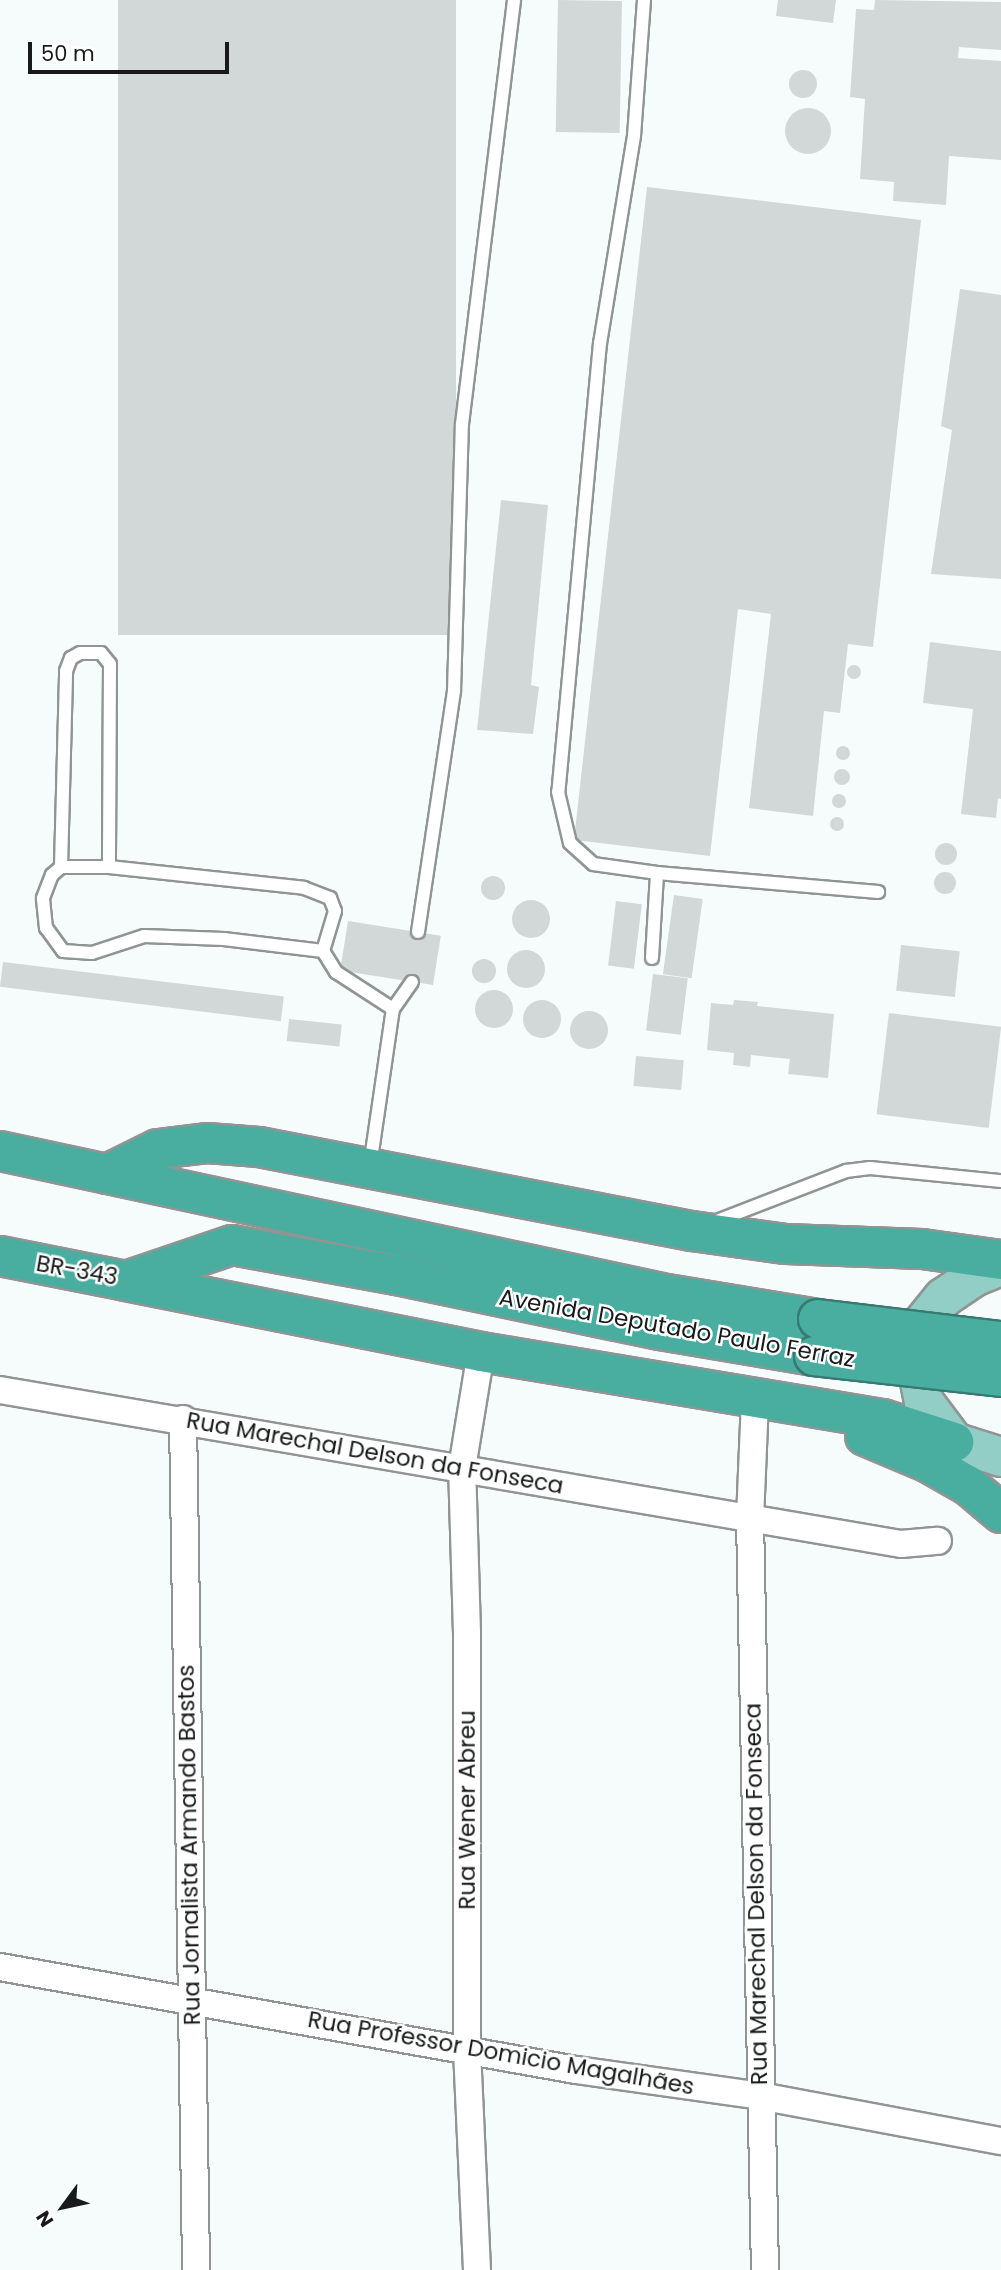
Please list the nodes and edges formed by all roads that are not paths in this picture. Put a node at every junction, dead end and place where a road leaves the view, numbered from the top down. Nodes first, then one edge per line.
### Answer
1 (514, 0) edge
2 (644, 0) edge
3 (61, 867) junction
4 (109, 867) junction
5 (657, 873) junction
6 (878, 892) dead end
7 (418, 932) dead end
8 (323, 951) junction
9 (652, 958) dead end
10 (412, 982) dead end
11 (393, 1009) junction
12 (0, 1151) edge
13 (370, 1166) junction
14 (107, 1174) junction
15 (1001, 1181) edge
16 (692, 1231) junction
17 (232, 1245) joint
18 (0, 1256) edge
19 (1001, 1260) edge
20 (1001, 1266) edge
21 (126, 1280) junction
22 (1001, 1341) edge
23 (481, 1352) junction
24 (1001, 1377) edge
25 (0, 1390) edge
26 (761, 1401) junction
27 (183, 1419) junction
28 (954, 1442) junction
29 (1001, 1457) edge
30 (462, 1468) junction
31 (1001, 1513) edge
32 (750, 1518) junction
33 (937, 1541) dead end
34 (0, 1966) edge
35 (191, 2000) junction
36 (467, 2049) junction
37 (760, 2096) junction
38 (1001, 2141) edge
39 (196, 2270) edge
40 (477, 2270) edge
41 (765, 2270) edge

1 - 7 lane
2 - 5 lane
3 - 4 lane
3 - 4 lane
3 - 8 lane
4 - 8 lane
5 - 6 lane
5 - 9 lane
8 - 11 lane
10 - 11 lane
11 - 13 lane
12 - 14 highway, Avenida Deputado Paulo Ferraz
13 - 14 highway
13 - 16 highway
14 - 22 highway, Avenida Deputado Paulo Ferraz, bridge
15 - 16 lane
16 - 19 highway
17 - 21 highway, BR-343
17 - 24 highway, Avenida Deputado Paulo Ferraz, bridge
18 - 21 highway, BR-343
20 - 28 main road
21 - 23 highway
23 - 26 highway
23 - 30 street, Rua Wener Abreu
25 - 27 street, Rua Marechal Delson da Fonseca
26 - 28 highway
26 - 31 highway
26 - 32 street, Rua Marechal Delson da Fonseca
27 - 30 street, Rua Marechal Delson da Fonseca
27 - 35 street, Rua Jornalista Armando Bastos
28 - 29 main road
30 - 32 street, Rua Marechal Delson da Fonseca
30 - 36 street, Rua Wener Abreu
32 - 33 street, Rua Marechal Delson da Fonseca
32 - 37 street, Rua Marechal Delson da Fonseca
34 - 35 street, Rua Professor Domicio Magalhães
35 - 36 street, Rua Professor Domicio Magalhães
35 - 39 street, Rua Jornalista Armando Bastos
36 - 37 street, Rua Professor Domicio Magalhães
36 - 40 street, Rua Wener Abreu
37 - 38 street, Rua Professor Domicio Magalhães
37 - 41 street, Rua Marechal Delson da Fonseca

